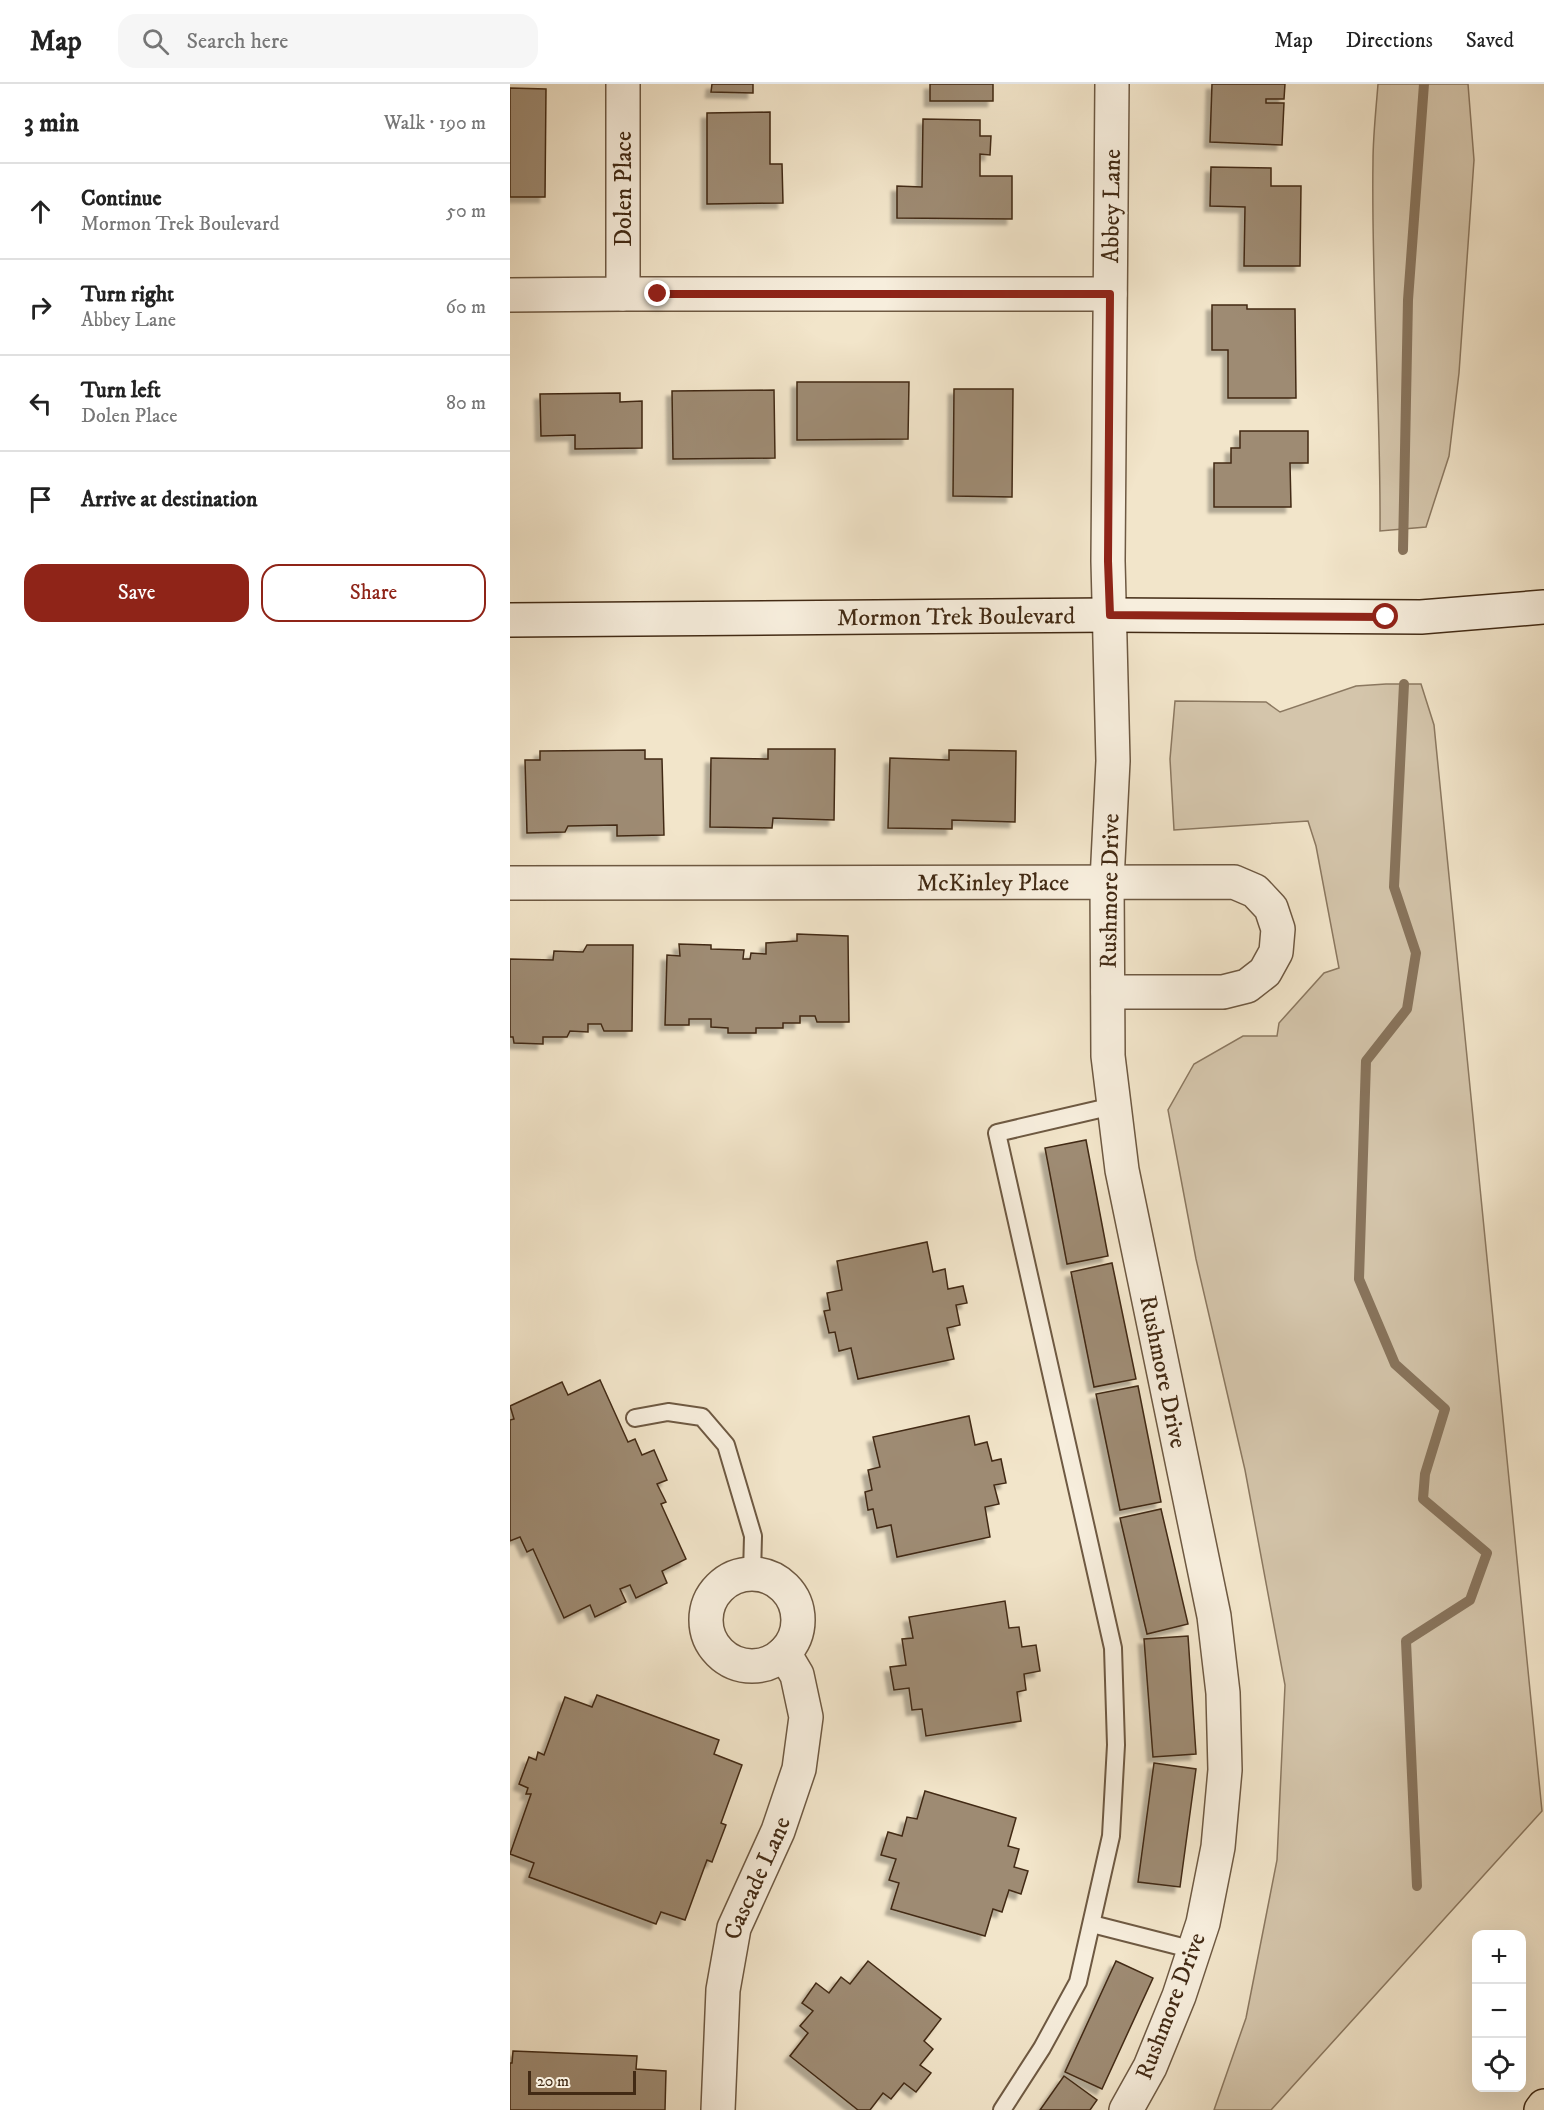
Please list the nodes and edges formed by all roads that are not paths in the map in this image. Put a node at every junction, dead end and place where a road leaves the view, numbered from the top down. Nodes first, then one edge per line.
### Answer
1 (624, 84) edge
2 (1112, 84) edge
3 (623, 294) junction
4 (1110, 294) junction
5 (510, 295) edge
6 (1544, 607) edge
7 (1110, 615) junction
8 (510, 620) edge
9 (1107, 881) junction
10 (510, 883) edge
11 (1108, 992) junction
12 (1113, 1106) junction
13 (635, 1418) dead end
14 (752, 1574) junction
15 (784, 1653) junction
16 (1092, 1924) junction
17 (1194, 1950) junction
18 (1544, 2106) edge
19 (718, 2110) edge
20 (1002, 2110) edge
21 (1126, 2110) edge
22 (1540, 2110) edge

1 - 3 street, Dolen Place
2 - 4 street, Abbey Lane
3 - 4 street
3 - 5 street
4 - 7 street, Abbey Lane
6 - 7 street, Mormon Trek Boulevard
7 - 8 street, Mormon Trek Boulevard
7 - 9 street, Rushmore Drive
9 - 10 street, McKinley Place
9 - 11 street, Rushmore Drive
9 - 11 street, McKinley Place
11 - 12 street, Rushmore Drive
12 - 16 lane
12 - 17 street, Rushmore Drive
13 - 14 lane
14 - 15 street
14 - 15 street
15 - 19 street, Cascade Lane
16 - 17 lane
16 - 20 lane
17 - 21 street, Rushmore Drive
18 - 22 highway

